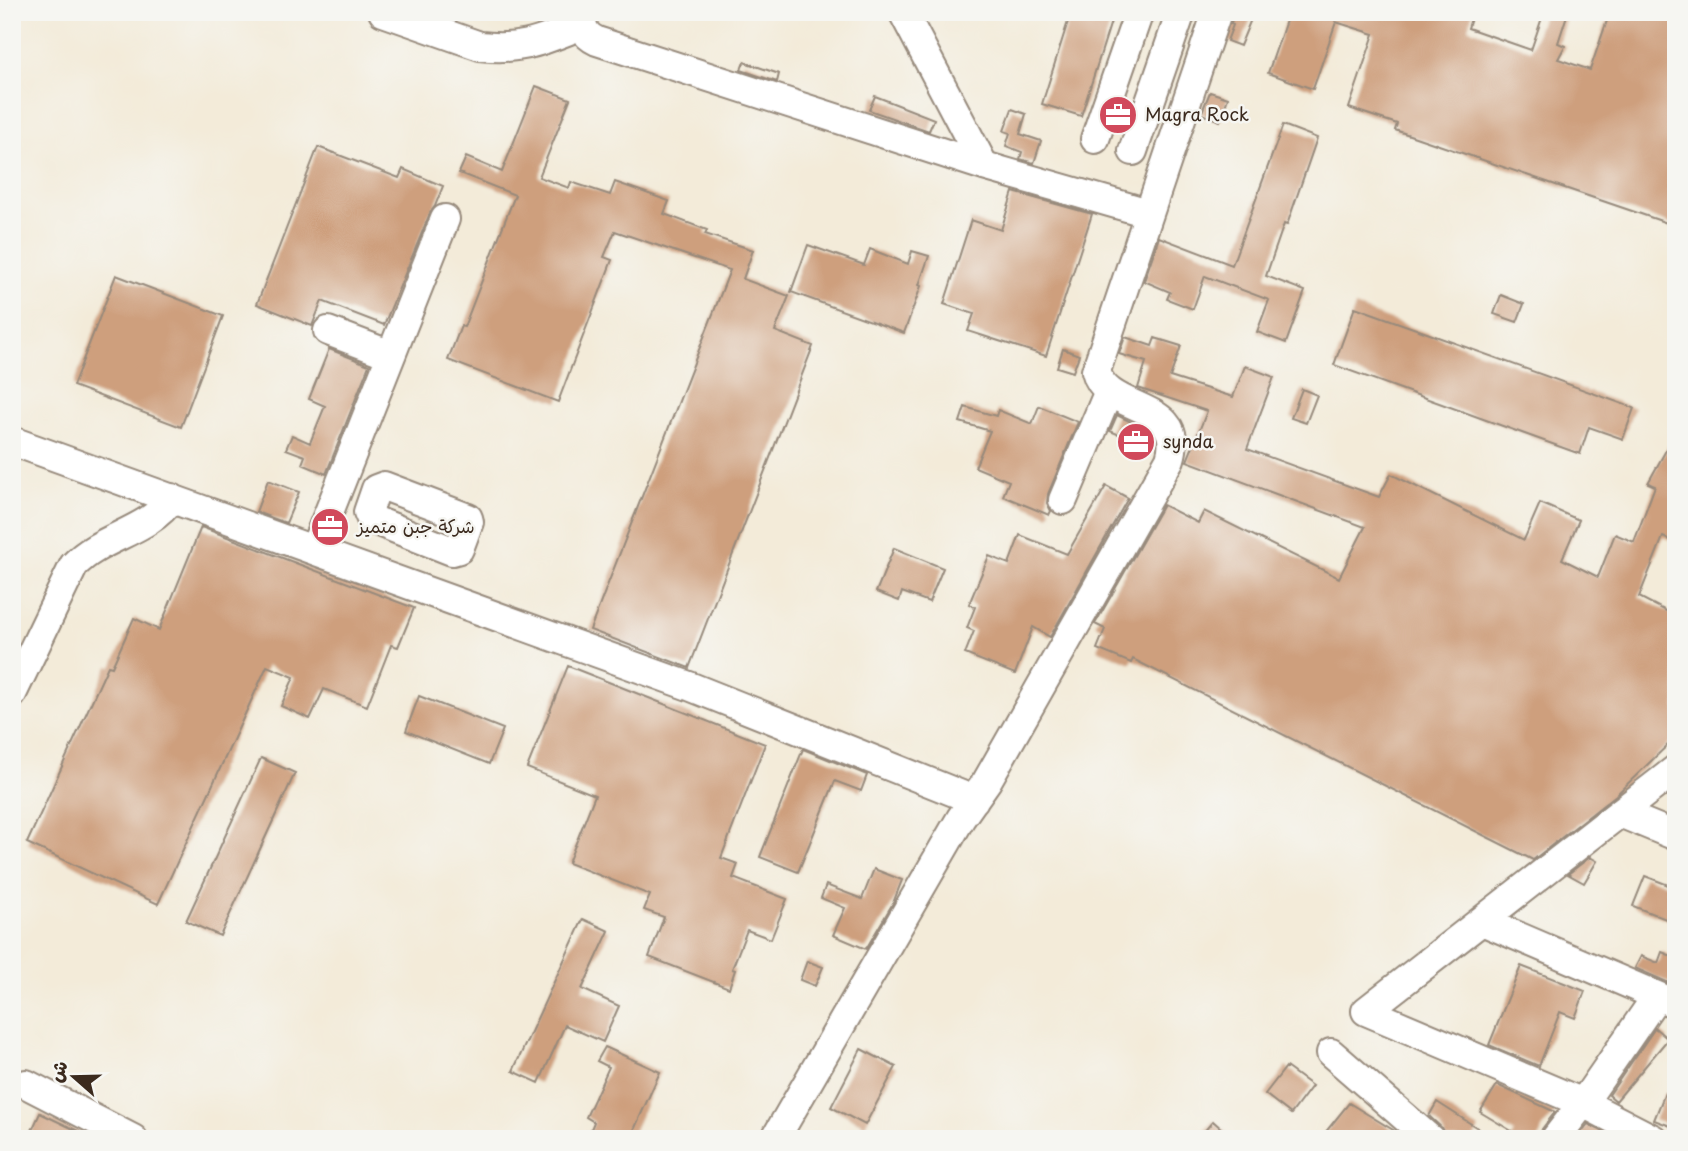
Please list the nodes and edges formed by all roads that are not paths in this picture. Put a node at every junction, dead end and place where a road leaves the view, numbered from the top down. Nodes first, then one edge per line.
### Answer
1 (383, 12) edge
2 (903, 12) edge
3 (1139, 12) edge
4 (1181, 12) edge
5 (1217, 12) edge
6 (583, 18) edge
7 (1133, 151) junction
8 (1165, 163) junction
9 (984, 166) junction
10 (1148, 213) junction
11 (445, 219) dead end
12 (328, 331) dead end
13 (391, 355) junction
14 (1109, 391) junction
15 (12, 441) edge
16 (337, 493) junction
17 (172, 498) junction
18 (1063, 500) dead end
19 (371, 505) dead end
20 (314, 550) junction
21 (12, 694) edge
22 (1676, 769) edge
23 (974, 800) junction
24 (1620, 813) junction
25 (1676, 836) edge
26 (1482, 921) junction
27 (1666, 1000) edge
28 (1331, 1053) dead end
29 (26, 1084) dead end
30 (1583, 1103) junction
31 (133, 1139) edge
32 (775, 1139) edge
33 (1430, 1139) edge
34 (1555, 1139) edge
35 (1653, 1139) edge

1 - 6 street
2 - 9 street
3 - 7 street
4 - 7 street
5 - 8 street
6 - 9 street
7 - 8 street
8 - 10 street
9 - 10 street
10 - 14 street
11 - 13 street
12 - 13 street
13 - 16 street
14 - 18 street
14 - 23 street
15 - 17 street
16 - 19 street
16 - 20 street
17 - 20 street
17 - 21 street
20 - 23 street
22 - 24 street
23 - 32 street
24 - 25 street
24 - 26 street
26 - 27 street
26 - 30 street
27 - 30 street
28 - 33 street
29 - 31 street
30 - 34 street
30 - 35 street

